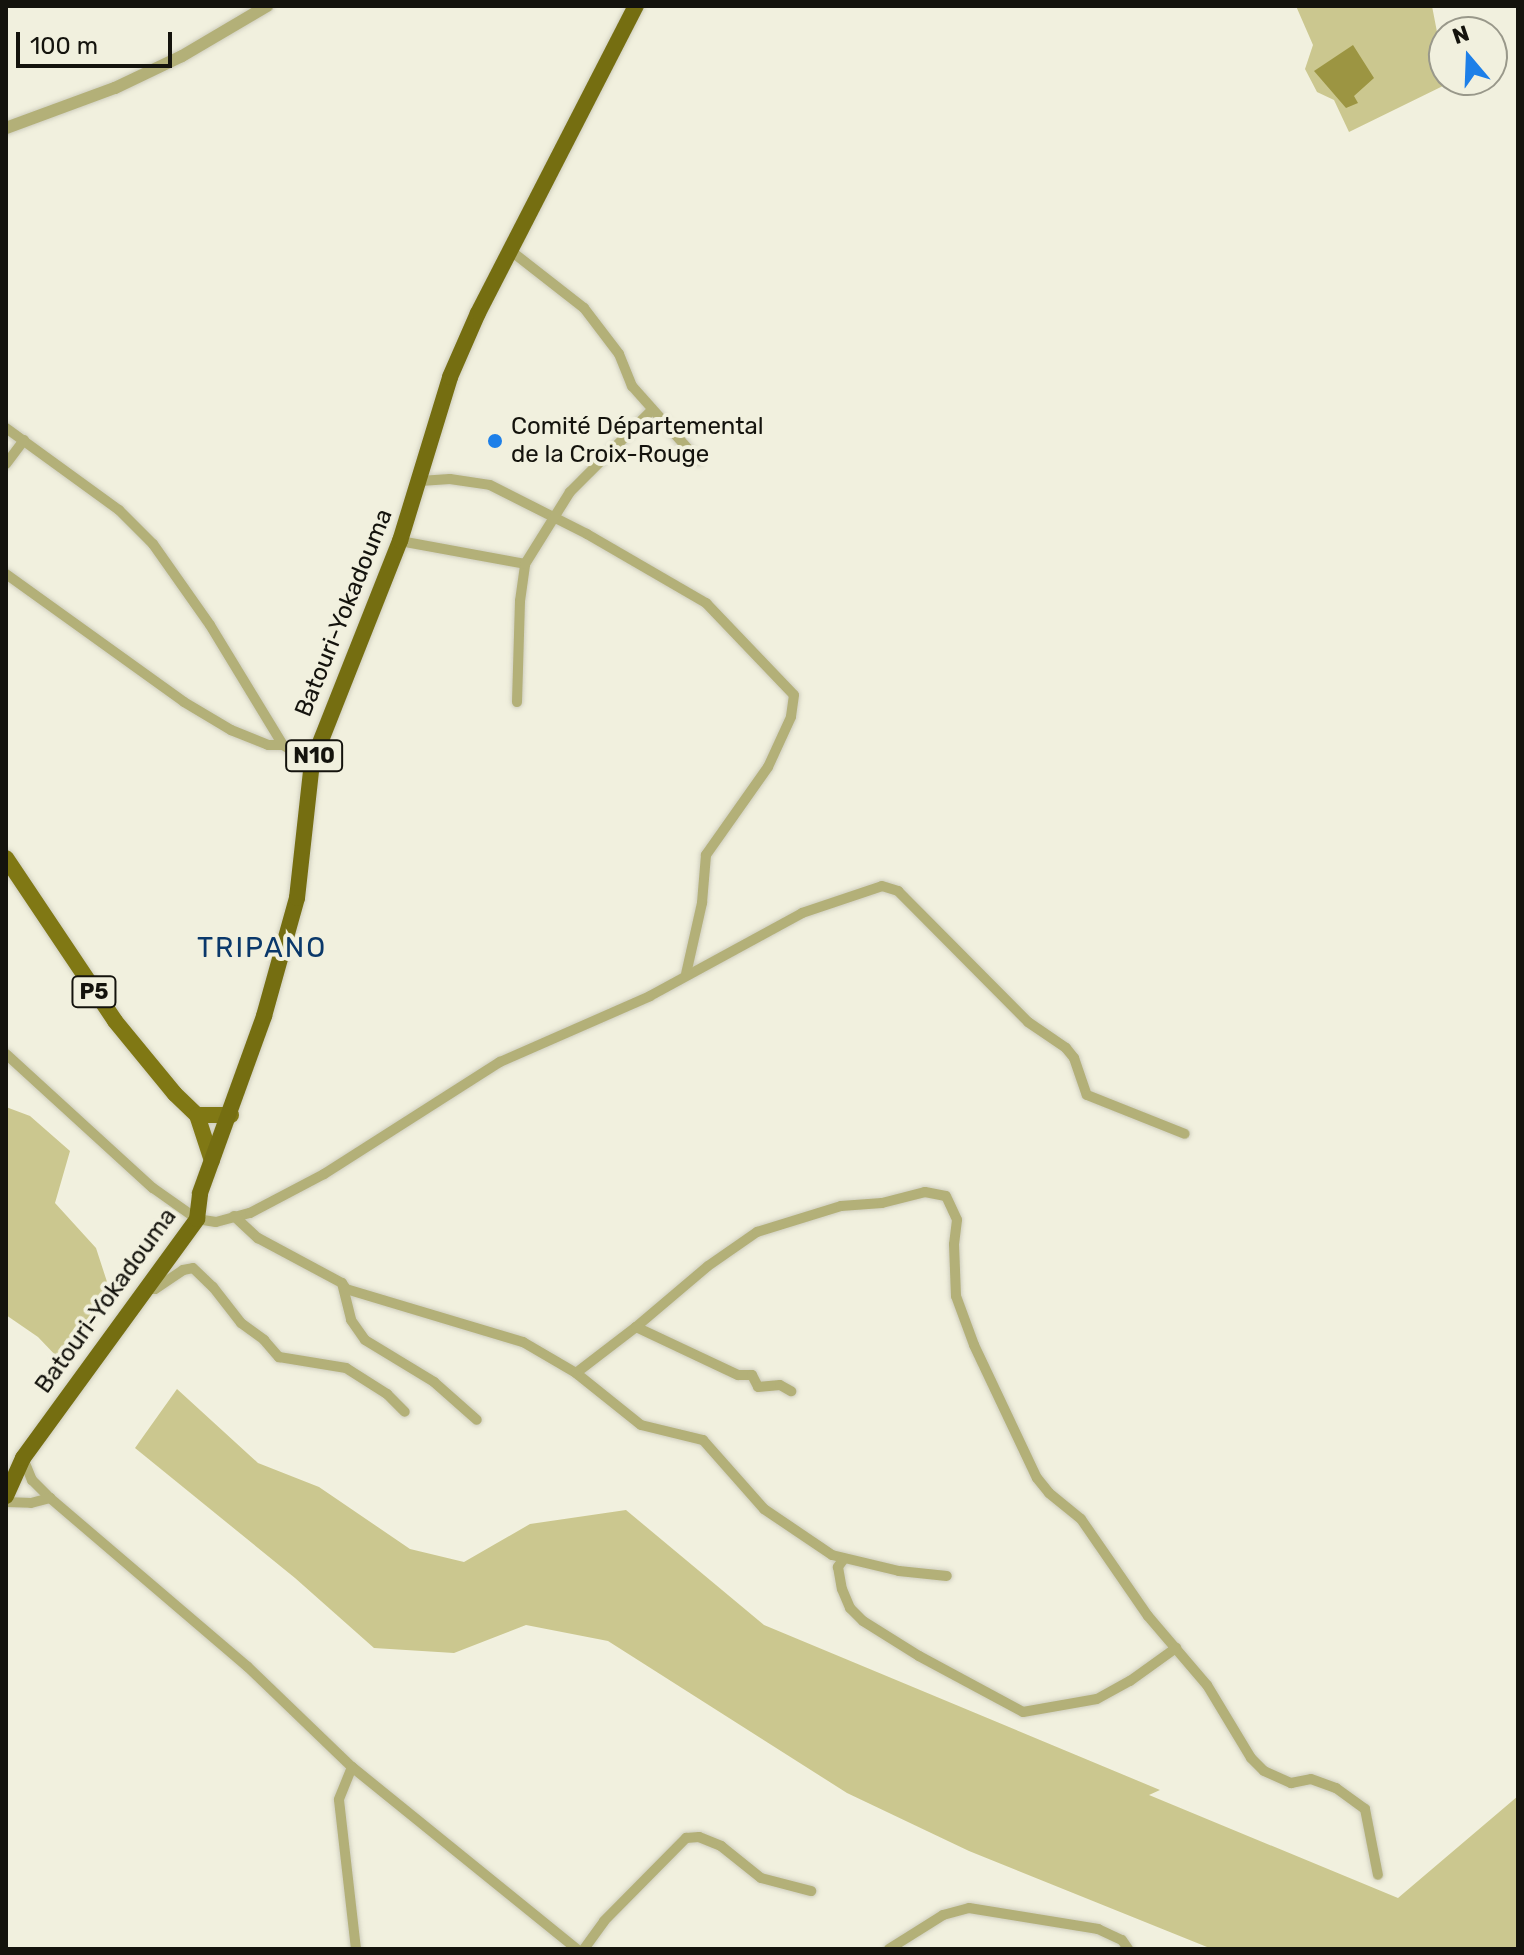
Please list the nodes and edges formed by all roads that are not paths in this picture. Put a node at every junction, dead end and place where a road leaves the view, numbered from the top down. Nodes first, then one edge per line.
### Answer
1 (267, 6) edge
2 (636, 6) edge
3 (6, 128) edge
4 (511, 251) junction
5 (651, 411) junction
6 (6, 428) edge
7 (24, 440) junction
8 (698, 460) dead end
9 (6, 464) edge
10 (420, 481) junction
11 (553, 516) junction
12 (400, 541) junction
13 (525, 564) junction
14 (6, 574) edge
15 (517, 702) dead end
16 (283, 745) junction
17 (312, 763) junction
18 (6, 858) edge
19 (686, 974) junction
20 (6, 1054) edge
21 (197, 1115) junction
22 (231, 1115) junction
23 (1185, 1134) dead end
24 (212, 1161) junction
25 (234, 1216) junction
26 (197, 1219) junction
27 (342, 1283) junction
28 (144, 1287) junction
29 (636, 1327) junction
30 (576, 1373) junction
31 (791, 1391) dead end
32 (405, 1412) dead end
33 (477, 1420) dead end
34 (23, 1458) junction
35 (50, 1498) junction
36 (6, 1499) edge
37 (843, 1560) junction
38 (947, 1576) dead end
39 (1176, 1648) junction
40 (352, 1767) junction
41 (1378, 1875) dead end
42 (811, 1891) dead end
43 (356, 1949) edge
44 (577, 1949) edge
45 (584, 1949) edge
46 (889, 1949) edge
47 (1128, 1949) edge

1 - 3 street
2 - 4 highway, Batouri-Yokadouma / N10
4 - 5 street
4 - 10 highway, Batouri-Yokadouma / N10
5 - 8 street
5 - 11 street
6 - 7 street
7 - 9 street
7 - 16 street
10 - 11 street
10 - 12 highway, Batouri-Yokadouma / N10
11 - 13 street
11 - 19 street
12 - 13 street
12 - 17 highway, Batouri-Yokadouma / N10
13 - 15 street
14 - 16 street
16 - 17 street
17 - 22 highway, Batouri-Yokadouma / N10
18 - 21 main road, P5
19 - 23 street
19 - 25 street
20 - 26 street
21 - 22 main road
21 - 24 main road, P5
22 - 24 highway, Batouri-Yokadouma / N10
24 - 26 highway, Batouri-Yokadouma / N10
25 - 26 street
25 - 27 street
26 - 28 highway, Batouri-Yokadouma / N10
27 - 30 street
27 - 33 street
28 - 32 street
28 - 34 highway, Batouri-Yokadouma / N10
29 - 30 street
29 - 31 street
29 - 39 street
30 - 37 street
34 - 35 street
34 - 36 highway, Batouri-Yokadouma / N10
35 - 36 street
35 - 40 street
37 - 38 street
37 - 39 street
39 - 41 street
40 - 43 street
40 - 44 street
42 - 45 street
46 - 47 street

